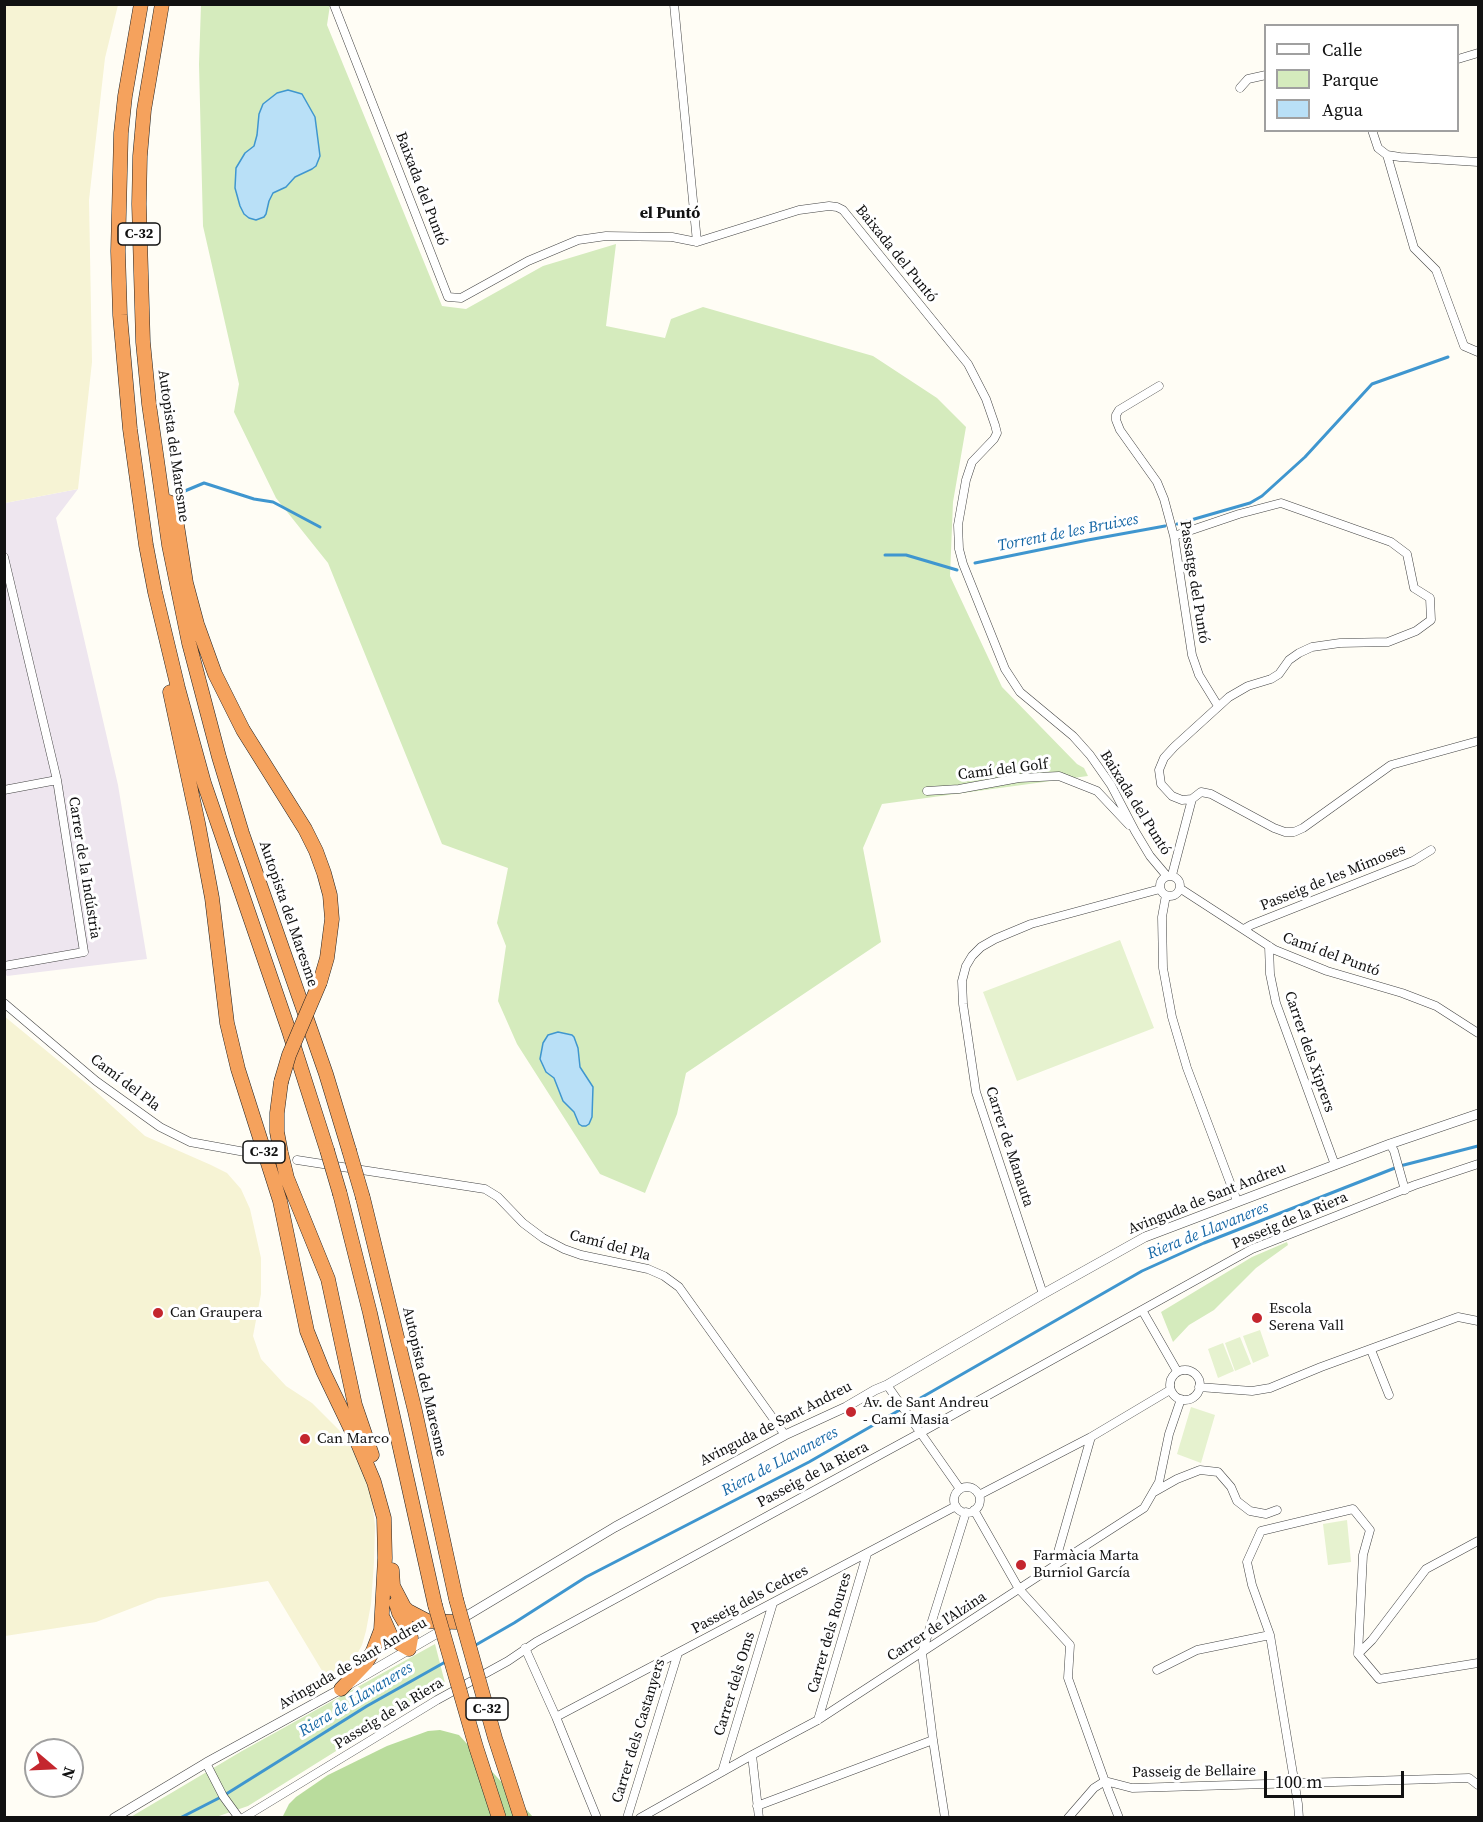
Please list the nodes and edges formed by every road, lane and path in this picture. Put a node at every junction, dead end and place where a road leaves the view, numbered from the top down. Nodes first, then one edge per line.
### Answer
1 (141, 4) edge
2 (162, 4) edge
3 (674, 4) edge
4 (334, 5) edge
5 (1479, 53) edge
6 (1459, 59) edge
7 (1264, 75) edge
8 (1240, 88) dead end
9 (1373, 132) edge
10 (1387, 155) junction
11 (1479, 162) edge
12 (697, 242) junction
13 (1479, 352) edge
14 (1159, 386) dead end
15 (157, 465) junction
16 (1174, 536) junction
17 (4, 557) edge
18 (155, 592) junction
19 (1218, 706) junction
20 (1479, 741) edge
21 (57, 780) junction
22 (4, 790) edge
23 (927, 791) dead end
24 (1192, 799) junction
25 (1135, 831) junction
26 (1431, 850) dead end
27 (1169, 875) junction
28 (1160, 889) junction
29 (1181, 889) junction
30 (1166, 895) junction
31 (1244, 929) junction
32 (1269, 946) junction
33 (4, 966) edge
34 (4, 1003) edge
35 (1479, 1033) edge
36 (1479, 1114) edge
37 (1390, 1144) junction
38 (245, 1152) tunnel mouth
39 (297, 1160) dead end
40 (1479, 1164) edge
41 (1335, 1165) junction
42 (1405, 1190) junction
43 (1237, 1201) junction
44 (1043, 1294) junction
45 (1143, 1310) junction
46 (1479, 1321) edge
47 (1371, 1350) junction
48 (1177, 1371) junction
49 (887, 1386) junction
50 (1199, 1387) junction
51 (1170, 1390) junction
52 (1389, 1395) dead end
53 (1181, 1400) junction
54 (920, 1433) junction
55 (785, 1435) junction
56 (1091, 1437) junction
57 (960, 1489) junction
58 (1153, 1493) junction
59 (979, 1496) junction
60 (956, 1506) junction
61 (1277, 1510) dead end
62 (970, 1511) junction
63 (1479, 1541) edge
64 (867, 1554) junction
65 (1054, 1566) junction
66 (393, 1586) junction
67 (1019, 1589) junction
68 (773, 1603) junction
69 (383, 1618) junction
70 (456, 1622) junction
71 (1270, 1635) junction
72 (525, 1648) junction
73 (409, 1649) junction
74 (678, 1653) junction
75 (922, 1653) junction
76 (1358, 1654) junction
77 (1479, 1663) edge
78 (1157, 1670) dead end
79 (341, 1689) junction
80 (556, 1717) junction
81 (818, 1720) junction
82 (933, 1740) junction
83 (752, 1755) junction
84 (207, 1762) junction
85 (722, 1772) junction
86 (1105, 1781) junction
87 (1295, 1784) junction
88 (1479, 1785) edge
89 (757, 1806) junction
90 (114, 1818) edge
91 (238, 1818) edge
92 (243, 1818) edge
93 (499, 1818) edge
94 (521, 1818) edge
95 (597, 1818) edge
96 (627, 1818) edge
97 (640, 1818) edge
98 (759, 1818) edge
99 (945, 1818) edge
100 (1068, 1818) edge
101 (1119, 1818) edge
102 (1299, 1818) edge

1 - 18 highway, C-32
2 - 15 highway, Autopista del Maresme / C-32
3 - 12 street
4 - 12 street, Baixada del Puntó
5 - 6 street
7 - 8 street
9 - 10 street
10 - 11 street
10 - 13 street
12 - 25 street, Baixada del Puntó
14 - 16 street, Passatge del Puntó
15 - 66 highway, C-32, bridge
15 - 94 highway, Autopista del Maresme / C-32, bridge
16 - 19 street, Passatge del Puntó
16 - 19 street
17 - 21 street, Carrer de la Indústria
18 - 69 highway, C-32
18 - 93 highway, C-32, bridge
19 - 24 street
20 - 24 street
21 - 22 street, Carrer de la Indústria
21 - 33 street, Carrer de la Indústria
23 - 25 street, Camí del Golf
24 - 27 street
25 - 27 street, Baixada del Puntó
26 - 31 street, Passeig de les Mimoses
27 - 28 street
27 - 29 street
28 - 30 street
28 - 44 street, Carrer de Manauta
29 - 30 street
29 - 31 street, Camí del Puntó
30 - 43 street
31 - 32 street, Camí del Puntó
32 - 35 street, Camí del Puntó
32 - 41 street, Carrer dels Xiprers
34 - 38 street, Camí del Pla
36 - 37 street, Avinguda de Sant Andreu
37 - 41 street, Avinguda de Sant Andreu
37 - 42 street
39 - 55 street, Camí del Pla
40 - 42 street, Passeig de la Riera
41 - 43 street, Avinguda de Sant Andreu
42 - 45 street, Passeig de la Riera
43 - 44 street, Avinguda de Sant Andreu
44 - 49 street, Avinguda de Sant Andreu
45 - 48 street
45 - 54 street, Passeig de la Riera
46 - 47 street
47 - 50 street
47 - 52 street
48 - 50 street
48 - 51 street
49 - 54 street
49 - 55 street, Avinguda de Sant Andreu
50 - 53 street
51 - 53 street
51 - 56 street
53 - 58 street, Carrer de l'Alzina
54 - 57 street
54 - 72 street, Passeig de la Riera
55 - 70 street, Avinguda de Sant Andreu
56 - 59 street
56 - 65 street
57 - 59 street
57 - 60 street
58 - 61 street
58 - 65 street, Carrer de l'Alzina
59 - 62 street
60 - 62 street
60 - 64 street, Passeig dels Cedres
62 - 67 street
62 - 75 street
63 - 76 street
64 - 68 street, Passeig dels Cedres
64 - 81 street, Carrer dels Roures
65 - 67 street, Carrer de l'Alzina
66 - 70 highway
66 - 73 highway, C-32
67 - 75 street, Carrer de l'Alzina
67 - 86 street
68 - 74 street, Passeig dels Cedres
68 - 85 street, Carrer dels Oms
69 - 73 highway
69 - 79 highway, C-32
70 - 73 street, Avinguda de Sant Andreu
71 - 76 street
71 - 78 street
71 - 87 street
72 - 80 street
72 - 92 street, Passeig de la Riera
73 - 79 street, Avinguda de Sant Andreu
74 - 80 street, Passeig dels Cedres
74 - 96 street, Carrer dels Castanyers
75 - 81 street, Carrer de l'Alzina
75 - 82 street
76 - 77 street
79 - 84 street, Avinguda de Sant Andreu
80 - 95 street
81 - 83 street, Carrer de l'Alzina
82 - 89 street
82 - 99 street
83 - 85 street, Carrer de l'Alzina
83 - 89 street
84 - 90 street, Avinguda de Sant Andreu
84 - 91 street
85 - 97 street, Carrer de l'Alzina
86 - 87 street, Passeig de Bellaire
86 - 100 street
86 - 101 street
87 - 88 street, Passeig de Bellaire
87 - 102 street
89 - 98 street

